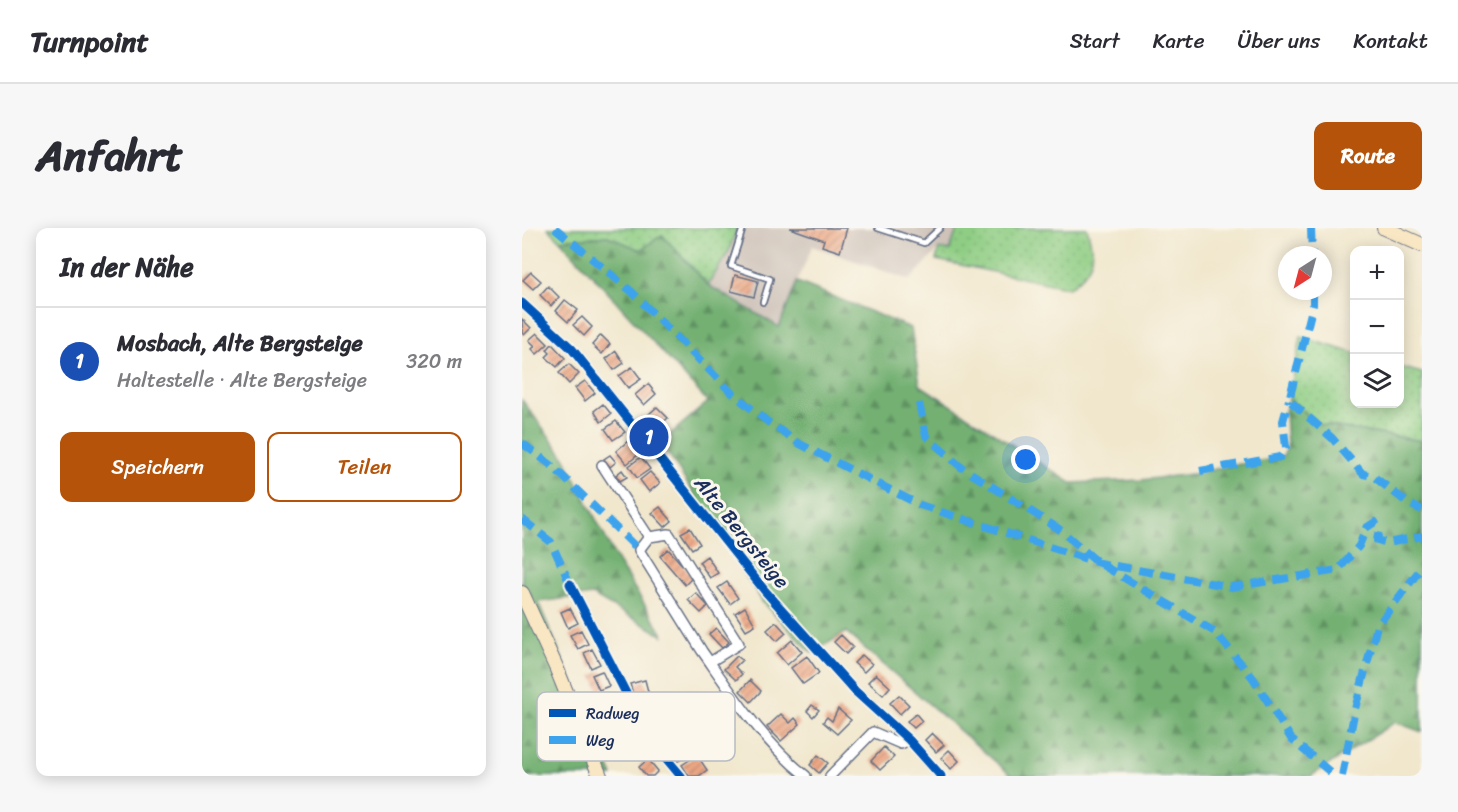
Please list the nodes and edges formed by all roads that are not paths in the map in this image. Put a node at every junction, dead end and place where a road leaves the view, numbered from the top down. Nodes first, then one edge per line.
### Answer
1 (743, 228) edge
2 (878, 228) edge
3 (940, 228) edge
4 (1384, 228) edge
5 (1422, 245) edge
6 (763, 302) dead end
7 (522, 303) edge
8 (602, 465) dead end
9 (649, 537) junction
10 (570, 584) dead end
11 (522, 593) edge
12 (710, 662) junction
13 (566, 692) edge
14 (625, 692) edge
15 (731, 692) edge
16 (735, 697) edge
17 (909, 740) junction
18 (594, 761) edge
19 (668, 761) edge
20 (600, 776) edge
21 (681, 776) edge
22 (806, 776) edge
23 (830, 776) edge
24 (941, 776) edge

1 - 6 lane
2 - 3 lane
4 - 5 main road
7 - 17 street, Alte Bergsteige
8 - 9 street
9 - 12 street
9 - 12 street
10 - 14 street
11 - 13 main road
12 - 15 street
16 - 22 street
17 - 23 street
17 - 24 street, Alte Bergsteige
18 - 20 main road
19 - 21 street

